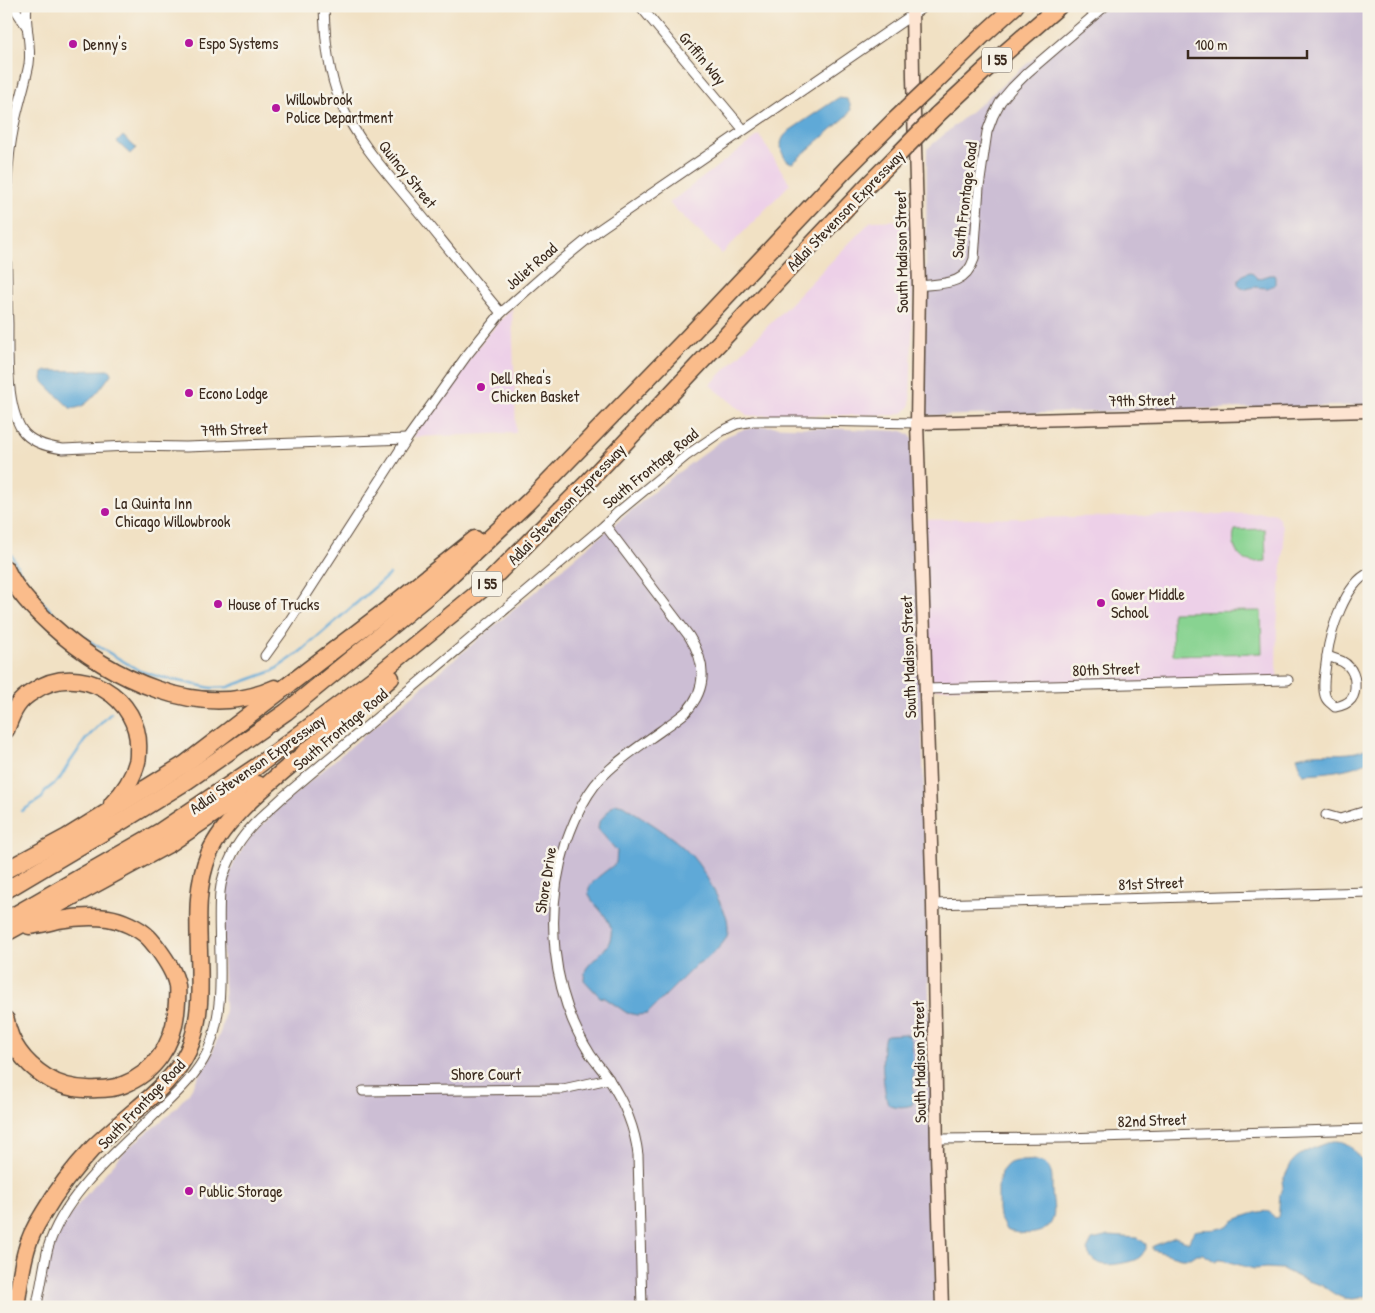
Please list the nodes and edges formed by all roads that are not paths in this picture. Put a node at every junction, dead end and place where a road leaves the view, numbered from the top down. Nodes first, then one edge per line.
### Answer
1 (13, 6) edge
2 (27, 6) edge
3 (324, 6) edge
4 (640, 6) edge
5 (924, 6) edge
6 (1015, 6) edge
7 (1059, 6) edge
8 (1104, 6) edge
9 (912, 10) edge
10 (28, 27) junction
11 (743, 129) junction
12 (6, 203) edge
13 (6, 240) edge
14 (919, 286) junction
15 (501, 313) junction
16 (1369, 411) edge
17 (917, 423) junction
18 (407, 439) junction
19 (528, 502) junction
20 (605, 525) junction
21 (6, 569) edge
22 (1369, 573) edge
23 (480, 591) junction
24 (265, 656) dead end
25 (1327, 656) junction
26 (298, 678) junction
27 (1288, 680) dead end
28 (925, 690) junction
29 (6, 730) edge
30 (313, 746) junction
31 (1369, 810) edge
32 (1326, 815) dead end
33 (67, 837) junction
34 (6, 870) edge
35 (6, 890) edge
36 (1369, 892) edge
37 (934, 904) junction
38 (10, 927) edge
39 (6, 1020) edge
40 (609, 1079) junction
41 (363, 1090) dead end
42 (1369, 1129) edge
43 (936, 1139) junction
44 (16, 1307) edge
45 (38, 1307) edge
46 (642, 1307) edge
47 (942, 1307) edge

1 - 10 street
2 - 10 street
3 - 15 street, Quincy Street
4 - 11 street, Griffin Way
5 - 9 street, Joliet Road
6 - 19 highway, Adlai Stevenson Expressway / I 55, bridge
7 - 23 highway, Adlai Stevenson Expressway / I 55, bridge
8 - 14 street, South Frontage Road
9 - 11 street, Joliet Road
9 - 14 street, South Madison Street
10 - 12 street
11 - 15 street, Joliet Road
13 - 18 street, 79th Street
14 - 17 street, South Madison Street
15 - 18 street, Joliet Road
16 - 17 street, 79th Street
17 - 20 street, South Frontage Road
17 - 28 street, South Madison Street
18 - 24 street, Joliet Road
19 - 26 highway
19 - 35 highway, Adlai Stevenson Expressway / I 55
20 - 40 street, Shore Drive
20 - 45 street, South Frontage Road
21 - 26 highway
22 - 25 street
23 - 30 highway
23 - 38 highway, Adlai Stevenson Expressway / I 55
25 - 25 street
26 - 33 highway
27 - 28 street, 80th Street
28 - 37 street, South Madison Street
29 - 33 highway
30 - 38 highway
30 - 44 highway
31 - 32 street
33 - 34 highway
36 - 37 street, 81st Street
37 - 43 street, South Madison Street
38 - 39 highway
40 - 41 street, Shore Court
40 - 46 street, Shore Drive
42 - 43 street, 82nd Street
43 - 47 street, South Madison Street

